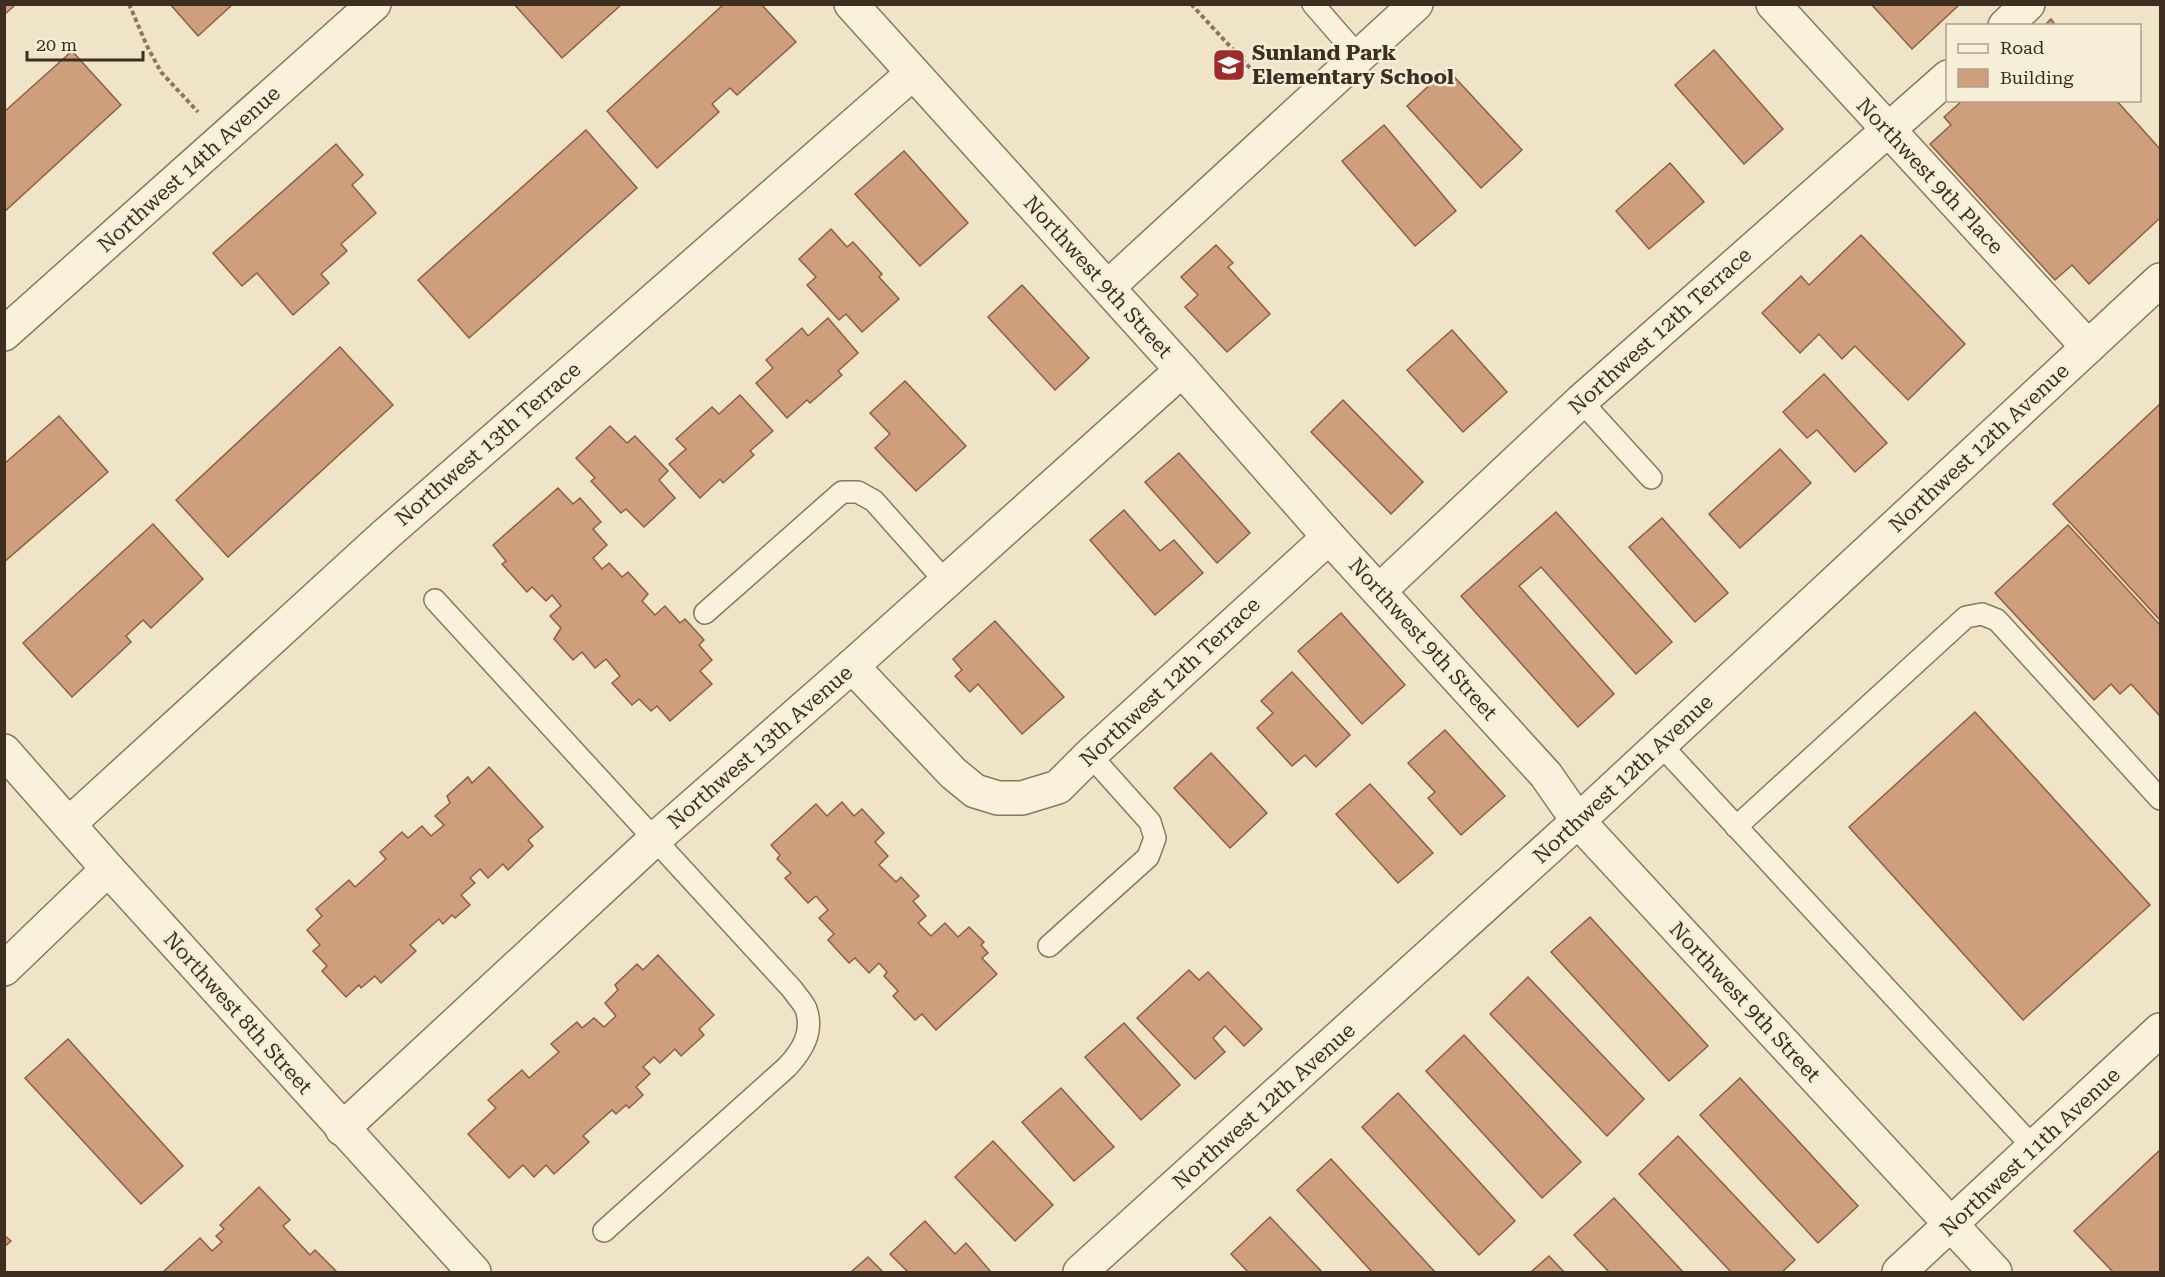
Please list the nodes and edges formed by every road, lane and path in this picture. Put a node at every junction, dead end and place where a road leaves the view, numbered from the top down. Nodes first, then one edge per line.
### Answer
1 (129, 4) edge
2 (374, 4) edge
3 (851, 4) edge
4 (1191, 4) edge
5 (1313, 4) edge
6 (1416, 4) edge
7 (1773, 4) edge
8 (2028, 4) edge
9 (2007, 24) edge
10 (1359, 57) junction
11 (913, 73) junction
12 (1946, 78) edge
13 (1262, 81) dead end
14 (1887, 130) junction
15 (223, 139) junction
16 (2160, 280) edge
17 (1108, 288) junction
18 (4, 334) edge
19 (2088, 347) junction
20 (1182, 370) junction
21 (1581, 401) junction
22 (1651, 478) dead end
23 (1329, 537) junction
24 (946, 582) junction
25 (1378, 591) junction
26 (435, 600) dead end
27 (705, 613) dead end
28 (852, 666) junction
29 (1660, 744) junction
30 (4, 751) edge
31 (1090, 755) junction
32 (2160, 799) edge
33 (1578, 821) junction
34 (70, 823) junction
35 (1736, 827) junction
36 (655, 839) junction
37 (108, 869) junction
38 (1049, 946) dead end
39 (4, 969) edge
40 (2160, 1030) edge
41 (342, 1129) junction
42 (2034, 1148) junction
43 (1951, 1226) junction
44 (604, 1231) dead end
45 (474, 1272) edge
46 (1080, 1272) edge
47 (1899, 1272) edge
48 (1995, 1272) edge

1 - 15 path
2 - 15 street, Northwest 14th Avenue
3 - 11 street, Northwest 9th Street
4 - 13 path
5 - 10 lane
6 - 10 street
7 - 14 street, Northwest 9th Place
8 - 9 street
10 - 17 street
11 - 17 street, Northwest 9th Street
11 - 34 street, Northwest 13th Terrace
12 - 14 street, Northwest 12th Terrace
14 - 19 street, Northwest 9th Place
14 - 21 street, Northwest 12th Terrace
15 - 18 street, Northwest 14th Avenue
16 - 19 street, Northwest 12th Avenue
17 - 20 street, Northwest 9th Street
19 - 29 street, Northwest 12th Avenue
20 - 23 street, Northwest 9th Street
20 - 24 street, Northwest 13th Avenue
21 - 22 lane
21 - 25 street, Northwest 12th Terrace
23 - 25 street, Northwest 9th Street
23 - 31 street, Northwest 12th Terrace
24 - 27 lane
24 - 28 street, Northwest 13th Avenue
25 - 33 street, Northwest 9th Street
26 - 36 lane
28 - 31 street, Northwest 12th Terrace
28 - 36 street, Northwest 13th Avenue
29 - 33 street, Northwest 12th Avenue
29 - 35 lane
30 - 34 street, Northwest 8th Street
31 - 38 lane
32 - 35 lane
33 - 43 street, Northwest 9th Street
33 - 46 street, Northwest 12th Avenue
34 - 37 street, Northwest 8th Street
35 - 42 lane
36 - 41 street, Northwest 13th Avenue
36 - 44 lane
37 - 39 street
37 - 41 street, Northwest 8th Street
40 - 42 street, Northwest 11th Avenue
41 - 45 street, Northwest 8th Street
42 - 43 street, Northwest 11th Avenue
43 - 47 street, Northwest 11th Avenue
43 - 48 street, Northwest 9th Street

